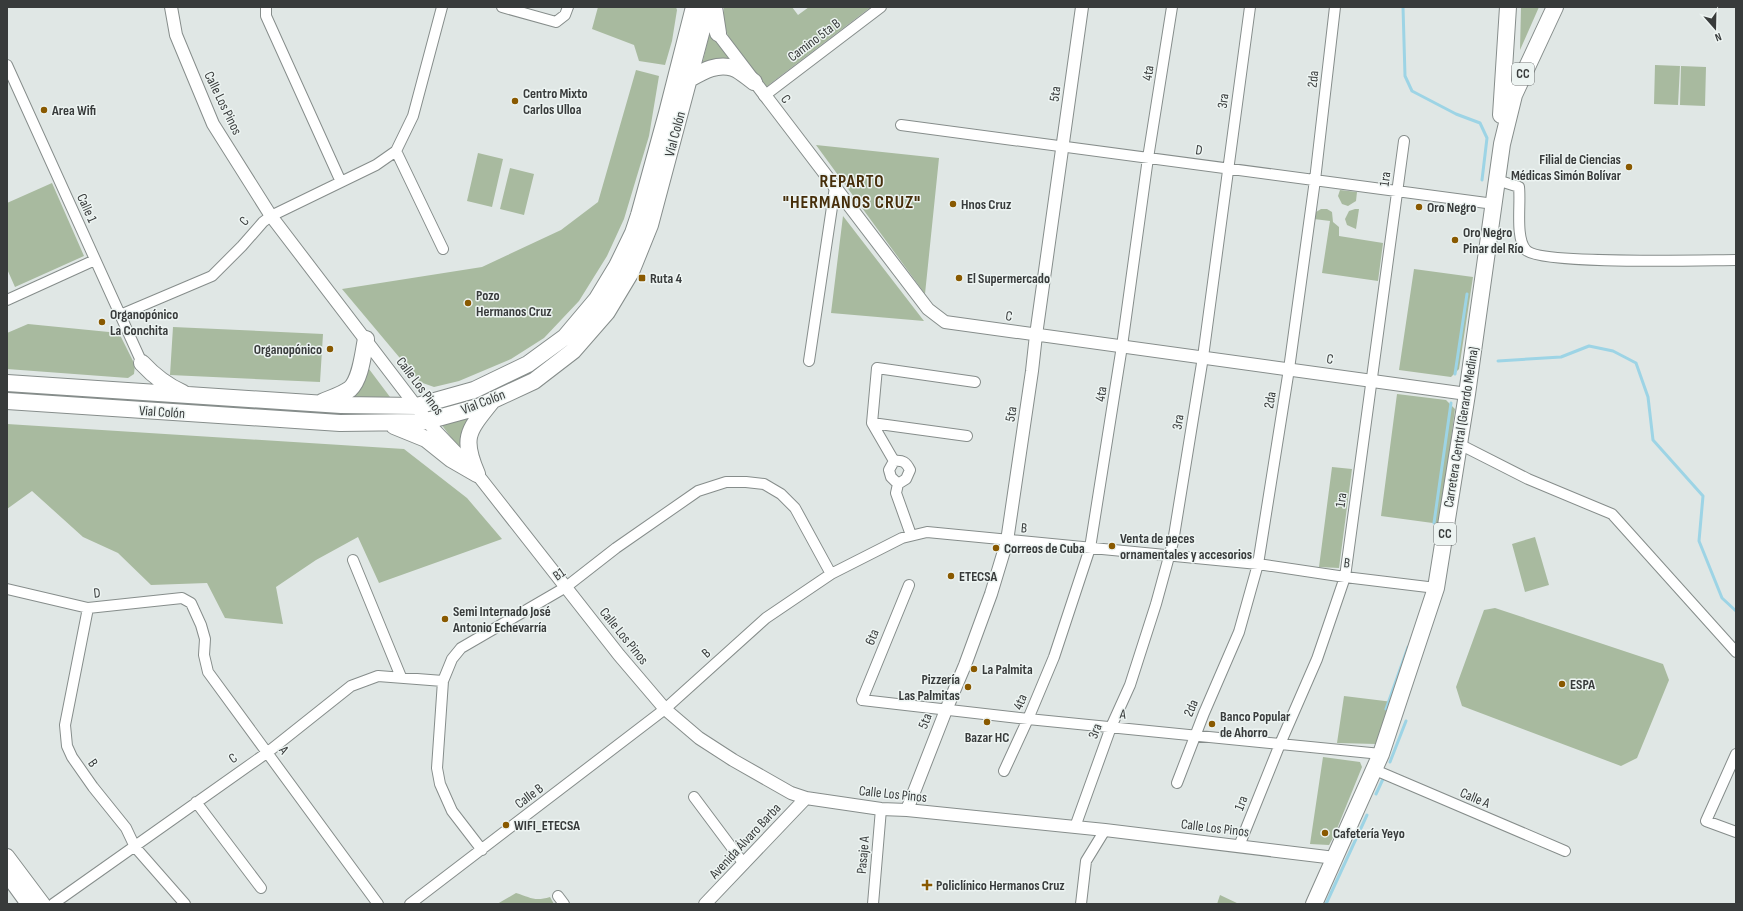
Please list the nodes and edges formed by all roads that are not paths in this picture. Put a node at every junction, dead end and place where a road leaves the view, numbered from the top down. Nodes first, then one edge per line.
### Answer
1 (171, 7) edge
2 (266, 7) edge
3 (442, 7) edge
4 (502, 7) edge
5 (568, 7) edge
6 (686, 7) edge
7 (881, 7) edge
8 (1082, 7) edge
9 (1172, 7) edge
10 (1250, 7) edge
11 (1335, 7) edge
12 (1508, 7) edge
13 (1555, 7) edge
14 (703, 9) edge
15 (718, 32) joint
16 (682, 54) junction
17 (7, 65) edge
18 (690, 79) junction
19 (754, 82) junction
20 (674, 86) junction
21 (764, 96) junction
22 (685, 99) junction
23 (901, 125) dead end
24 (1404, 141) dead end
25 (1502, 144) junction
26 (1064, 147) junction
27 (396, 151) junction
28 (1148, 158) junction
29 (1228, 168) junction
30 (1315, 180) junction
31 (1496, 180) junction
32 (341, 182) junction
33 (835, 187) junction
34 (1397, 190) junction
35 (1494, 204) junction
36 (271, 216) junction
37 (443, 249) dead end
38 (95, 260) junction
39 (1736, 260) edge
40 (7, 300) edge
41 (120, 315) junction
42 (1036, 335) junction
43 (366, 339) junction
44 (1122, 346) junction
45 (1203, 357) junction
46 (809, 361) dead end
47 (142, 363) junction
48 (1289, 369) junction
49 (1371, 380) junction
50 (975, 382) dead end
51 (7, 383) edge
52 (109, 390) junction
53 (1466, 394) junction
54 (188, 396) junction
55 (493, 400) junction
56 (7, 401) edge
57 (318, 404) junction
58 (417, 406) junction
59 (427, 421) junction
60 (872, 422) junction
61 (387, 423) junction
62 (967, 436) dead end
63 (1459, 444) junction
64 (894, 461) junction
65 (477, 474) junction
66 (898, 484) junction
67 (911, 535) junction
68 (1006, 541) junction
69 (1090, 548) junction
70 (1170, 556) junction
71 (353, 560) dead end
72 (1258, 564) junction
73 (831, 574) junction
74 (1344, 577) junction
75 (908, 585) dead end
76 (566, 587) junction
77 (1436, 588) junction
78 (7, 589) edge
79 (191, 603) joint
80 (88, 608) junction
81 (1736, 652) edge
82 (401, 677) junction
83 (443, 681) junction
84 (862, 700) joint
85 (665, 709) junction
86 (946, 710) junction
87 (1028, 719) junction
88 (1111, 727) junction
89 (1194, 736) junction
90 (1280, 744) junction
91 (268, 752) junction
92 (1382, 754) junction
93 (1736, 754) edge
94 (1375, 770) junction
95 (1004, 771) dead end
96 (1177, 783) dead end
97 (694, 797) dead end
98 (806, 798) junction
99 (196, 802) junction
100 (881, 809) junction
101 (907, 810) junction
102 (1075, 827) junction
103 (1105, 830) junction
104 (1736, 832) edge
105 (135, 846) junction
106 (1239, 846) junction
107 (482, 850) junction
108 (1565, 851) dead end
109 (7, 856) edge
110 (1335, 858) junction
111 (744, 864) junction
112 (7, 875) edge
113 (261, 888) dead end
114 (28, 904) edge
115 (43, 904) edge
116 (53, 904) edge
117 (185, 904) edge
118 (378, 904) edge
119 (410, 904) edge
120 (705, 904) edge
121 (873, 904) edge
122 (1081, 904) edge
123 (1314, 904) edge

1 - 36 street, Calle Los Pinos
2 - 32 street
3 - 27 street
4 - 5 street
6 - 16 main road
7 - 21 street, Camino 5ta B
8 - 26 street, 5ta
9 - 28 street, 4ta
10 - 29 street, 3ra
11 - 30 street, 2da
12 - 25 main road, CC
13 - 25 main road, CC
14 - 15 main road
14 - 16 main road, Vial Colón
14 - 18 main road, Vial Colón
15 - 19 street, C
16 - 20 main road, Vial Colón
17 - 38 street, Calle 1
18 - 19 main road
18 - 20 main road
18 - 22 main road, Vial Colón
19 - 21 street, C
19 - 22 main road
20 - 58 main road, Vial Colón
21 - 33 street, C
22 - 55 main road, Vial Colón
23 - 26 street, D
24 - 34 street, 1ra
25 - 31 main road, Carretera Central (Gerardo Medina) / CC
26 - 28 street, D
26 - 42 street, 5ta
27 - 32 street, C
27 - 37 street
28 - 29 street, D
28 - 44 street, 4ta
29 - 30 street, D
29 - 45 street, 3ra
30 - 34 street, D
30 - 48 street, 2da
31 - 35 main road, Carretera Central (Gerardo Medina) / CC
31 - 39 street
32 - 36 street, C
33 - 42 street, C
33 - 46 street
34 - 35 street, D
34 - 49 street, 1ra
35 - 53 main road, Carretera Central (Gerardo Medina) / CC
36 - 41 street, C
36 - 43 street, Calle Los Pinos
38 - 40 street
38 - 41 street, Calle 1
41 - 47 street, Calle 1
42 - 44 street, C
42 - 68 street, 5ta
43 - 57 main road
43 - 58 street, Calle Los Pinos
44 - 45 street, C
44 - 69 street, 4ta
45 - 48 street, C
45 - 70 street, 3ra
47 - 52 main road
47 - 54 main road
48 - 49 street, C
48 - 72 street, 2da
49 - 53 street, C
49 - 74 street, 1ra
50 - 60 street
51 - 52 main road, Vial Colón
52 - 54 main road, Vial Colón
53 - 63 main road, Carretera Central (Gerardo Medina) / CC
54 - 57 main road, Vial Colón
55 - 59 main road, Vial Colón
55 - 65 main road
56 - 61 main road, Vial Colón
57 - 58 main road, Vial Colón
58 - 59 street, Calle Los Pinos
59 - 61 main road, Vial Colón
59 - 65 street, Calle Los Pinos
60 - 62 street
60 - 64 street
61 - 65 main road
63 - 77 main road, Carretera Central (Gerardo Medina) / CC
63 - 81 street
64 - 66 street
64 - 66 street
65 - 76 street, Calle Los Pinos
66 - 67 street
67 - 68 street, B
67 - 73 street, B
68 - 69 street, B
68 - 86 street, 5ta
69 - 70 street, B
69 - 87 street, 4ta
70 - 72 street, B
70 - 88 street, 3ra
71 - 82 street
72 - 74 street, B
72 - 89 street, 2da
73 - 76 street, B1
73 - 85 street, B
74 - 77 street, B
74 - 90 street, 1ra
75 - 84 street, 6ta
76 - 83 street, B1
76 - 85 street, Calle Los Pinos
77 - 92 main road, Carretera Central (Gerardo Medina) / CC
78 - 80 street, D
79 - 80 street, D
79 - 91 street, A
80 - 105 street, B
82 - 83 street, C
82 - 91 street, C
83 - 107 street, B1
84 - 86 street, A
85 - 98 street, Calle Los Pinos
85 - 107 street, Calle B
86 - 87 street, A
86 - 101 street, 5ta
87 - 88 street, A
87 - 95 street, 4ta
88 - 89 street, A
88 - 102 street, 3ra
89 - 90 street, A
89 - 96 street, 2da
90 - 92 street, A
90 - 106 street, 1ra
91 - 99 street, C
91 - 118 street, A
92 - 94 main road, Carretera Central (Gerardo Medina) / CC
93 - 104 street
94 - 108 street, Calle A
94 - 110 main road, Carretera Central (Gerardo Medina) / CC
97 - 111 street
98 - 100 street, Calle Los Pinos
98 - 111 street, Avenida Álvaro Barba
99 - 105 street, C
99 - 113 street
100 - 101 street, Calle Los Pinos
100 - 121 street, Pasaje A
101 - 102 street, Calle Los Pinos
102 - 103 street, Calle Los Pinos
103 - 106 street, Calle Los Pinos
103 - 122 street
105 - 116 street, C
105 - 117 street, B
106 - 110 street, Calle Los Pinos
107 - 119 street, Calle B
109 - 115 main road
110 - 123 main road, Carretera Central (Gerardo Medina) / CC
111 - 120 street, Avenida Álvaro Barba
112 - 114 main road

